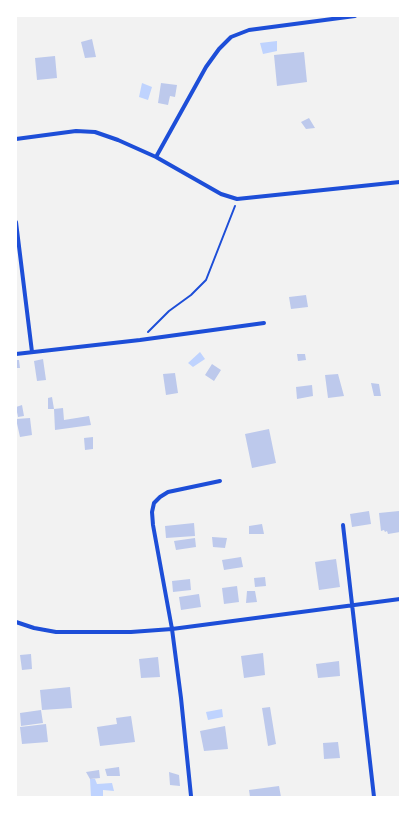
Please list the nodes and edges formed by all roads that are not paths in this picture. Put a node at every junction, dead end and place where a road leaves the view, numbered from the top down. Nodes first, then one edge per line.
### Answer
1 (355, 16) edge
2 (16, 139) edge
3 (156, 157) junction
4 (400, 182) edge
5 (16, 222) edge
6 (264, 323) dead end
7 (32, 352) junction
8 (16, 354) edge
9 (220, 481) dead end
10 (343, 525) dead end
11 (400, 599) edge
12 (352, 606) junction
13 (16, 622) edge
14 (172, 629) junction
15 (192, 796) edge
16 (374, 797) edge

1 - 3 street
2 - 3 street
3 - 4 street
5 - 7 street
6 - 7 street
7 - 8 street
9 - 14 street
10 - 12 street
11 - 12 street
12 - 14 street
12 - 16 street
13 - 14 street
14 - 15 street

